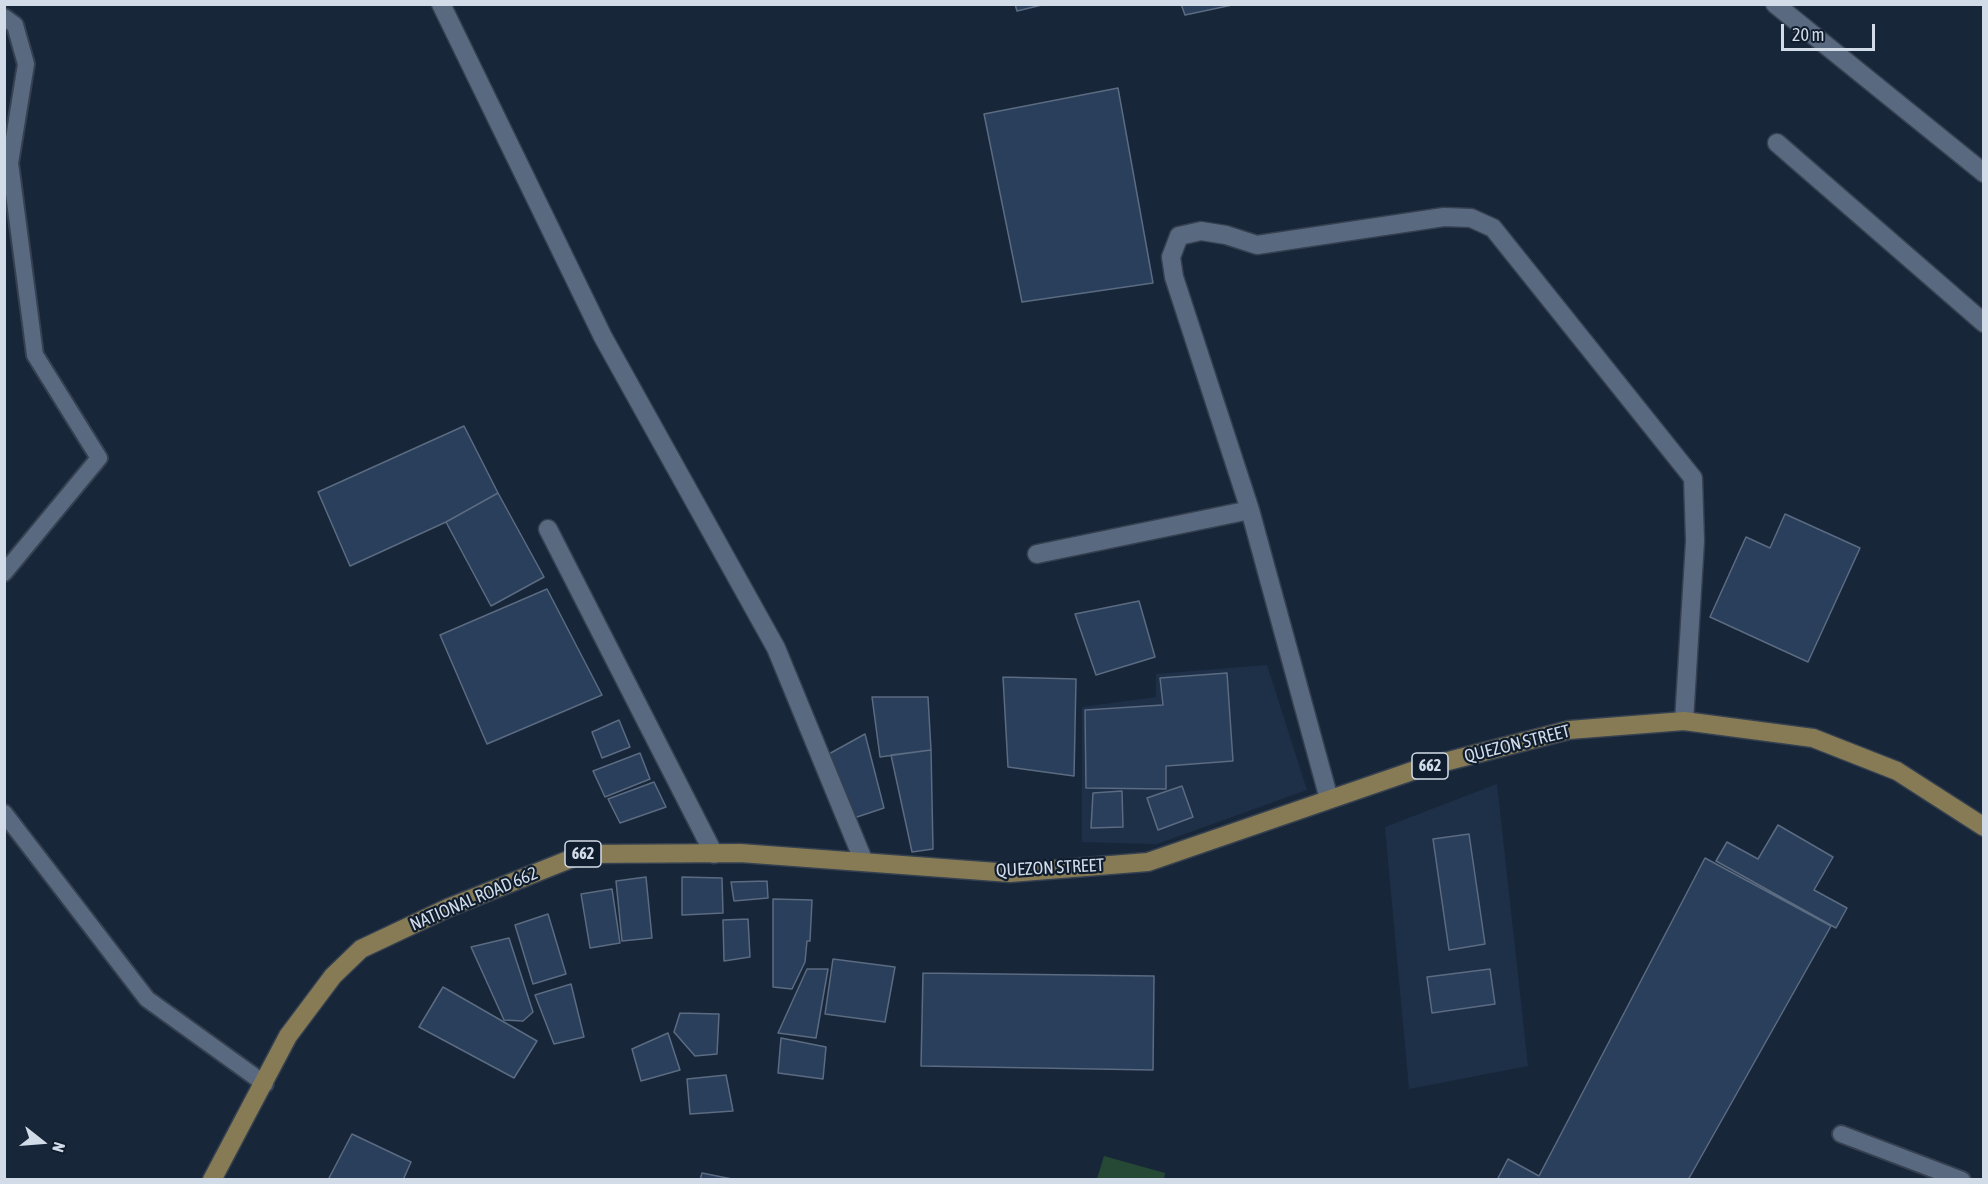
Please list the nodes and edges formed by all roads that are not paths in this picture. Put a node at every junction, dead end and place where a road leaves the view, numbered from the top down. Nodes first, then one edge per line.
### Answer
1 (441, 4) edge
2 (1775, 4) edge
3 (4, 17) edge
4 (1777, 143) dead end
5 (1983, 173) edge
6 (1983, 323) edge
7 (1250, 510) junction
8 (548, 529) dead end
9 (1037, 554) dead end
10 (4, 573) edge
11 (1684, 721) junction
12 (1329, 800) junction
13 (4, 813) edge
14 (1983, 827) edge
15 (714, 854) junction
16 (864, 862) junction
17 (264, 1084) junction
18 (1841, 1134) dead end
19 (212, 1179) edge
20 (1962, 1179) edge

1 - 16 street
2 - 5 street
3 - 10 lane
4 - 6 street
7 - 9 street
7 - 11 street
7 - 12 street
8 - 15 street
11 - 12 main road, QUEZON STREET / 662
11 - 14 main road, QUEZON STREET / 662
12 - 16 main road, QUEZON STREET / 662
13 - 17 lane
15 - 16 main road, NATIONAL ROAD 662 / 662
15 - 17 main road, NATIONAL ROAD 662 / 662
17 - 19 main road, NATIONAL ROAD 662 / 662
18 - 20 lane

